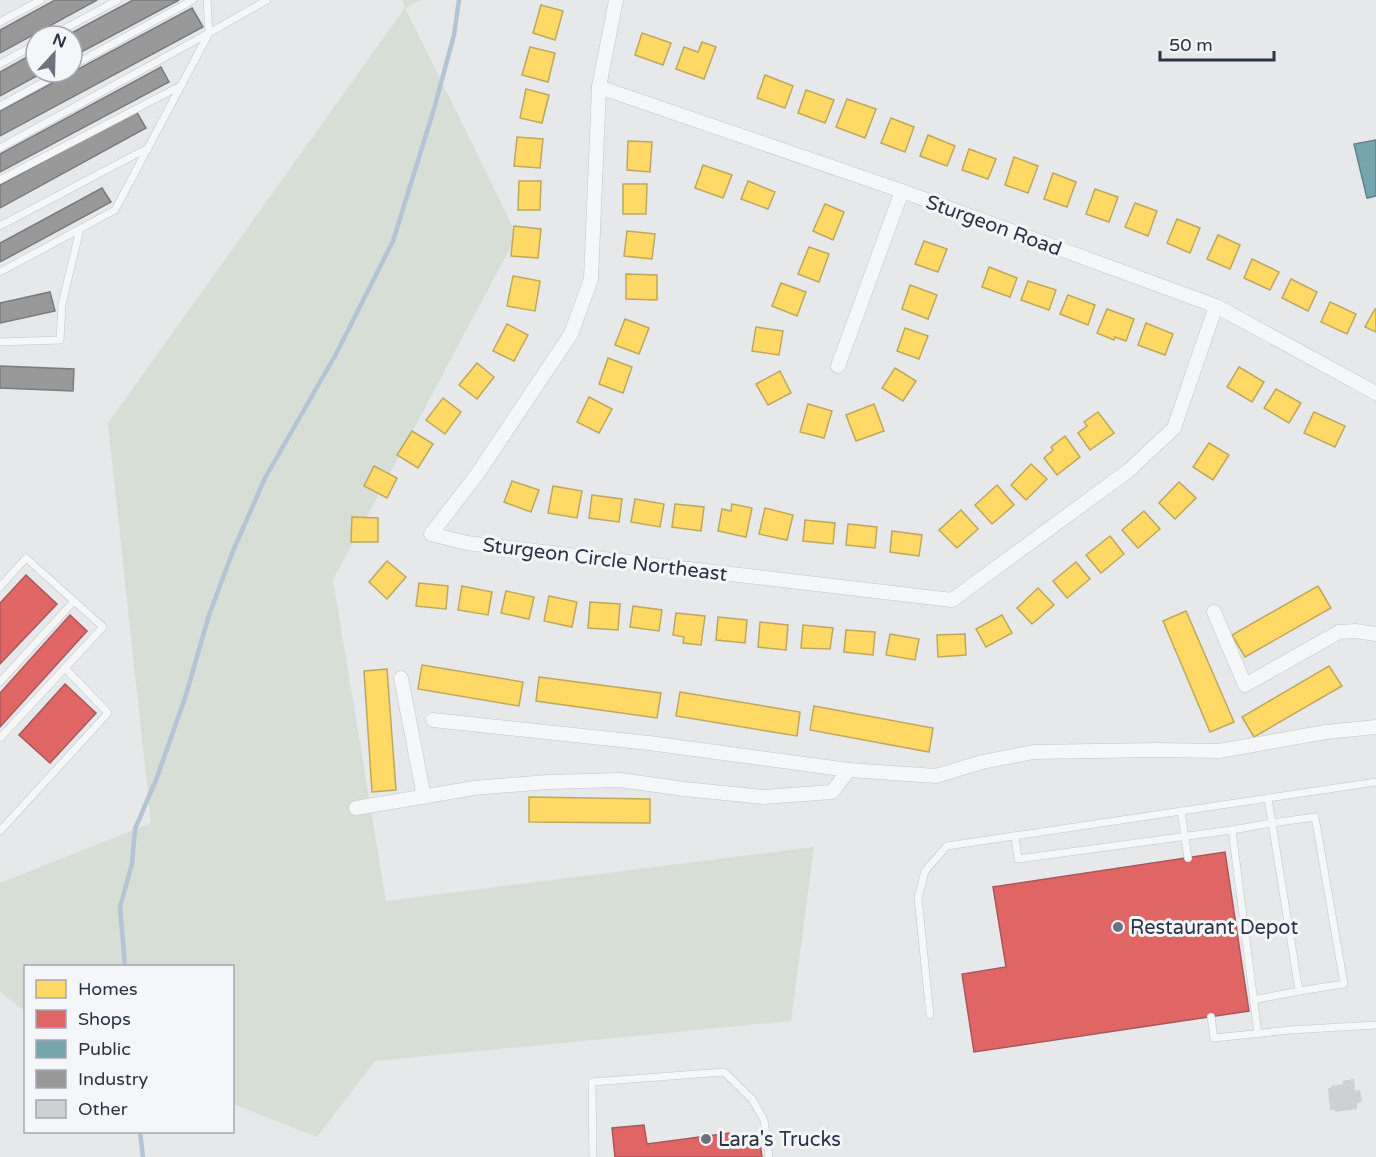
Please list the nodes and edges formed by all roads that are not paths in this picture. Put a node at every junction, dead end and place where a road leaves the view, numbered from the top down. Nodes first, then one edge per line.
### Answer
1 (41, 0) edge
2 (118, 0) edge
3 (193, 0) edge
4 (207, 0) edge
5 (267, 0) edge
6 (616, 0) edge
7 (0, 22) edge
8 (73, 24) edge
9 (209, 33) junction
10 (24, 51) edge
11 (84, 59) edge
12 (0, 64) edge
13 (40, 84) edge
14 (182, 85) junction
15 (599, 87) junction
16 (0, 106) edge
17 (0, 148) edge
18 (148, 148) junction
19 (0, 180) edge
20 (902, 191) junction
21 (0, 226) edge
22 (80, 229) junction
23 (0, 272) edge
24 (1216, 306) junction
25 (0, 342) edge
26 (838, 366) dead end
27 (1376, 393) edge
28 (0, 587) edge
29 (74, 601) junction
30 (1214, 612) dead end
31 (1376, 634) edge
32 (65, 668) junction
33 (401, 678) dead end
34 (0, 682) edge
35 (433, 720) dead end
36 (1376, 728) edge
37 (0, 738) edge
38 (849, 770) junction
39 (1376, 782) edge
40 (424, 797) junction
41 (1268, 798) junction
42 (356, 808) dead end
43 (1181, 811) junction
44 (1272, 823) junction
45 (1232, 830) junction
46 (0, 831) edge
47 (1015, 836) junction
48 (1185, 836) junction
49 (1188, 858) dead end
50 (1299, 991) junction
51 (1253, 1000) junction
52 (930, 1015) dead end
53 (1211, 1017) dead end
54 (1375, 1024) edge
55 (1258, 1034) junction
56 (593, 1157) edge
57 (769, 1157) edge

1 - 7 lane
2 - 8 lane
3 - 11 lane
4 - 9 lane
5 - 9 lane
6 - 15 street, Sturgeon Circle Northeast
9 - 14 lane
9 - 17 lane
10 - 12 lane
13 - 16 lane
14 - 18 lane
14 - 19 lane
15 - 20 street, Sturgeon Road
15 - 24 street, Sturgeon Circle Northeast
18 - 21 lane
18 - 22 lane
20 - 24 street, Sturgeon Road
20 - 26 street
22 - 23 lane
22 - 25 lane
24 - 27 street, Sturgeon Road
28 - 29 lane
29 - 32 lane
29 - 34 lane
30 - 31 street
32 - 37 lane
32 - 46 lane
33 - 40 street
35 - 38 street
36 - 38 street
38 - 40 street
39 - 41 lane
40 - 42 street
41 - 43 lane
41 - 44 lane
43 - 47 lane
43 - 48 lane
44 - 45 lane
44 - 50 lane
44 - 50 lane
45 - 48 lane
45 - 51 lane
47 - 48 lane
47 - 52 lane
48 - 49 lane
50 - 51 lane
51 - 55 lane
53 - 55 lane
54 - 55 lane
56 - 57 lane

